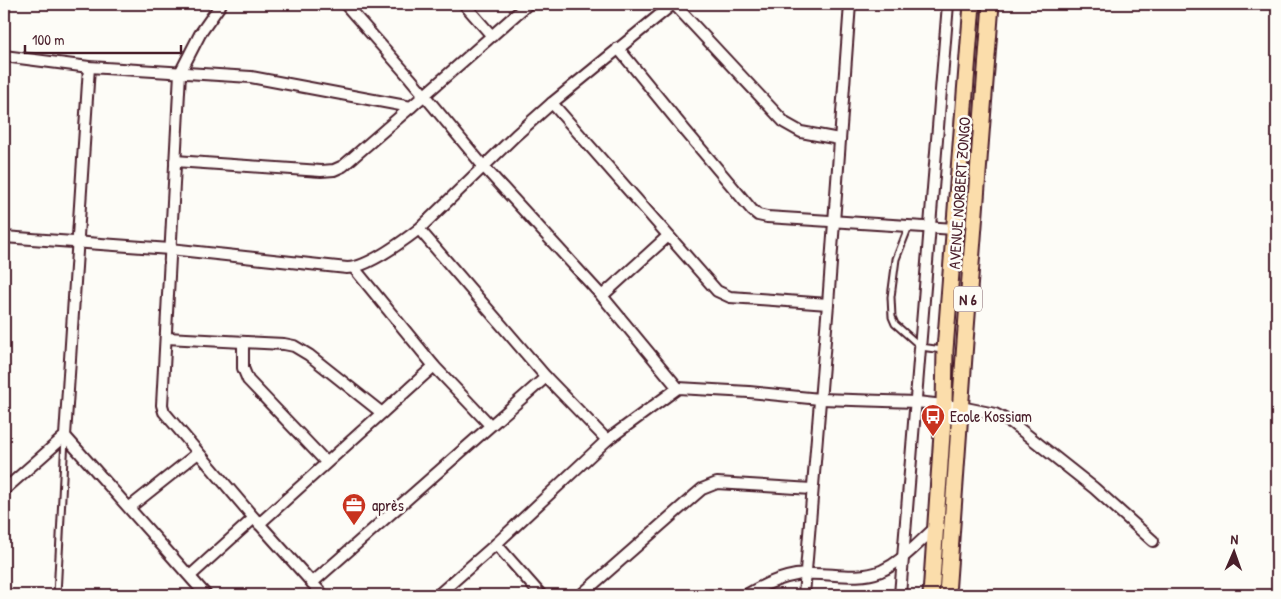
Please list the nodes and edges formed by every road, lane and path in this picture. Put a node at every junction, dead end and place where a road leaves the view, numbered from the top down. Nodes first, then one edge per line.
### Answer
1 (4, 4) edge
2 (221, 4) edge
3 (345, 4) edge
4 (464, 4) edge
5 (528, 4) edge
6 (674, 4) edge
7 (850, 4) edge
8 (948, 4) edge
9 (972, 4) edge
10 (991, 4) edge
11 (4, 8) edge
12 (492, 36) junction
13 (618, 48) junction
14 (4, 56) edge
15 (89, 67) junction
16 (180, 73) junction
17 (424, 95) junction
18 (552, 103) junction
19 (411, 107) junction
20 (839, 139) junction
21 (175, 161) junction
22 (484, 166) junction
23 (834, 220) junction
24 (909, 226) junction
25 (930, 228) junction
26 (419, 229) junction
27 (954, 229) junction
28 (4, 236) edge
29 (668, 236) junction
30 (78, 242) junction
31 (170, 249) junction
32 (354, 268) junction
33 (602, 296) junction
34 (828, 304) junction
35 (166, 338) junction
36 (243, 343) junction
37 (921, 347) junction
38 (945, 350) junction
39 (434, 366) junction
40 (546, 377) junction
41 (678, 388) junction
42 (820, 399) junction
43 (917, 402) junction
44 (944, 405) junction
45 (961, 407) junction
46 (382, 413) junction
47 (490, 425) junction
48 (65, 436) junction
49 (607, 440) junction
50 (198, 453) junction
51 (326, 462) junction
52 (812, 489) junction
53 (4, 490) edge
54 (130, 507) junction
55 (256, 521) junction
56 (935, 528) junction
57 (1152, 541) dead end
58 (496, 544) junction
59 (903, 559) junction
60 (806, 575) junction
61 (190, 576) junction
62 (312, 583) junction
63 (750, 594) edge
64 (57, 595) edge
65 (206, 595) edge
66 (323, 595) edge
67 (438, 595) edge
68 (541, 595) edge
69 (581, 595) edge
70 (804, 595) edge
71 (900, 595) edge
72 (931, 595) edge
73 (947, 595) edge

1 - 11 street
2 - 16 street
3 - 17 street
4 - 12 street
5 - 12 street
6 - 13 street
6 - 20 street
7 - 20 street
8 - 25 street
9 - 27 main road, AVENUE NORBERT ZONGO / N 6
10 - 45 main road, AVENUE NORBERT ZONGO / N 6
12 - 17 street
13 - 18 street
13 - 23 street
14 - 15 street
15 - 16 street
15 - 30 street
16 - 19 street
16 - 21 street
17 - 19 street
17 - 22 street
18 - 22 street
18 - 29 street
19 - 21 street
20 - 23 street
21 - 31 street
22 - 26 street
22 - 33 street
23 - 24 street
23 - 34 street
24 - 25 street
24 - 37 lane
25 - 27 street
25 - 37 street
26 - 32 street
26 - 40 street
27 - 38 main road, AVENUE NORBERT ZONGO / N 6
28 - 30 street
29 - 33 street
29 - 34 street
30 - 31 street
30 - 48 street
31 - 32 street
31 - 35 street
32 - 39 street
33 - 41 street
34 - 42 street
35 - 36 street
35 - 50 street
36 - 46 street
36 - 51 street
37 - 38 lane
37 - 43 street
38 - 44 main road, AVENUE NORBERT ZONGO / N 6
39 - 46 street
39 - 47 street
40 - 47 street
40 - 49 street
41 - 42 street
41 - 49 street
42 - 43 street
42 - 52 street
43 - 44 street
43 - 59 street
44 - 45 street
44 - 56 main road, AVENUE NORBERT ZONGO / N 6
45 - 57 street
45 - 73 main road, AVENUE NORBERT ZONGO / N 6
46 - 51 street
47 - 62 street
48 - 53 street
48 - 54 street
48 - 64 lane
49 - 58 street
50 - 54 street
50 - 55 street
51 - 55 street
52 - 60 street
52 - 69 street
54 - 61 street
55 - 61 street
55 - 62 street
56 - 59 street
56 - 72 main road, AVENUE NORBERT ZONGO / N 6
58 - 67 street
58 - 68 street
59 - 60 street
59 - 71 street
60 - 63 street
60 - 70 street
61 - 65 street
62 - 66 street

